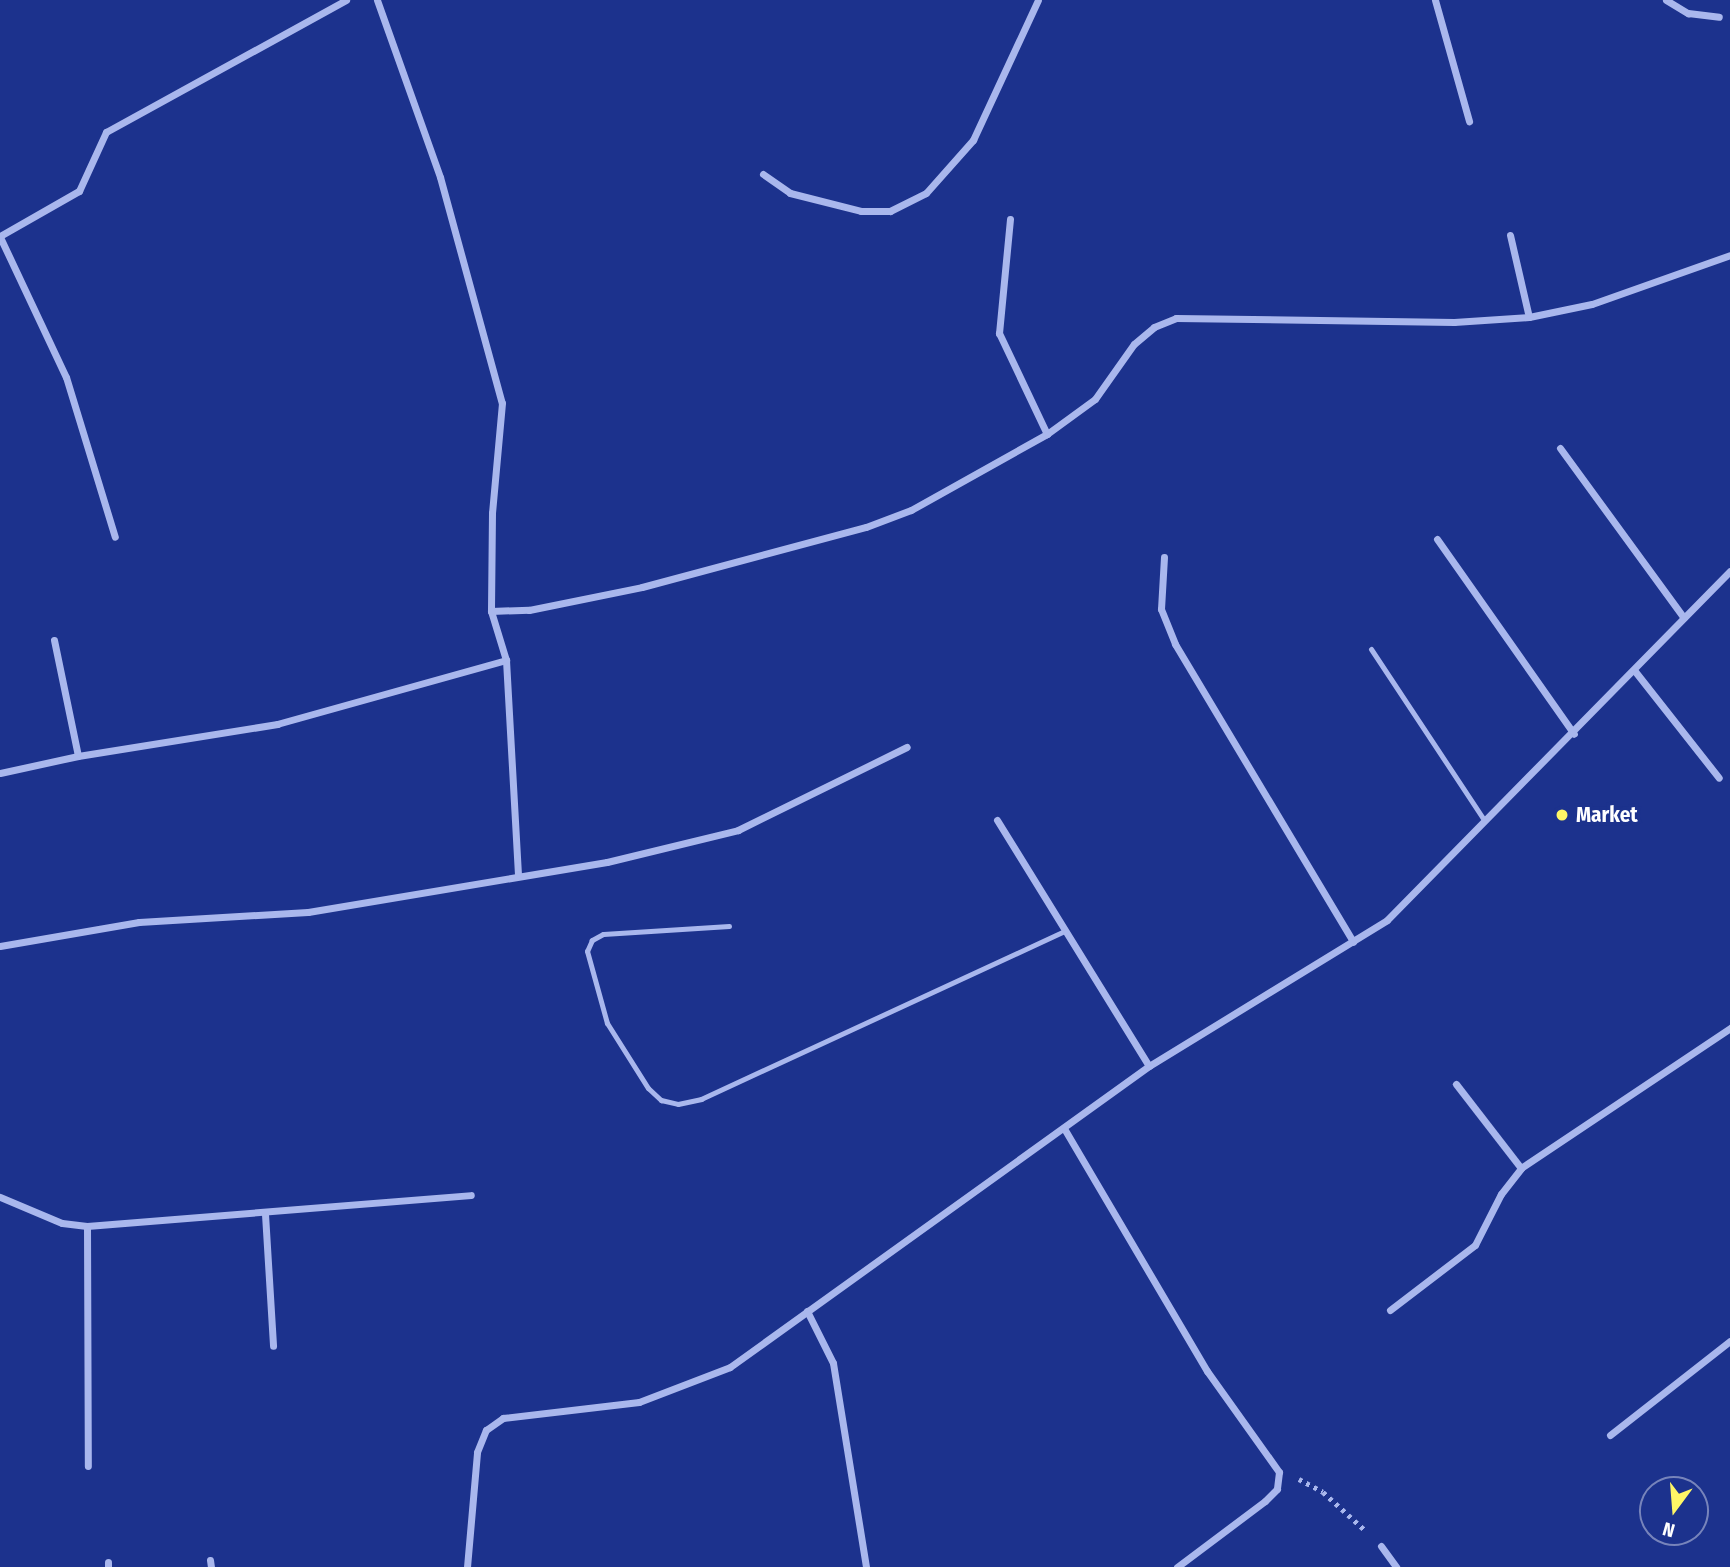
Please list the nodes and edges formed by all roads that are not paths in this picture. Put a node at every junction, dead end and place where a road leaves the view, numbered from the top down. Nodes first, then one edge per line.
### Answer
1 (346, 0) edge
2 (377, 0) edge
3 (1038, 0) edge
4 (1435, 0) edge
5 (1666, 0) edge
6 (1719, 17) dead end
7 (1469, 121) dead end
8 (763, 174) dead end
9 (1010, 219) dead end
10 (1510, 234) dead end
11 (0, 237) edge
12 (1730, 255) edge
13 (1529, 317) junction
14 (1047, 434) junction
15 (1560, 448) dead end
16 (116, 537) dead end
17 (1437, 539) dead end
18 (1164, 557) dead end
19 (1730, 571) edge
20 (491, 611) junction
21 (1685, 618) junction
22 (54, 640) dead end
23 (1371, 649) dead end
24 (506, 660) junction
25 (1634, 670) junction
26 (1574, 734) junction
27 (907, 747) dead end
28 (78, 756) junction
29 (0, 773) edge
30 (1718, 778) dead end
31 (997, 820) dead end
32 (1486, 824) junction
33 (518, 876) junction
34 (729, 926) dead end
35 (1065, 931) junction
36 (1353, 942) junction
37 (0, 946) edge
38 (1730, 1028) edge
39 (1149, 1066) junction
40 (1456, 1084) dead end
41 (1065, 1130) junction
42 (1521, 1168) junction
43 (471, 1195) dead end
44 (0, 1197) edge
45 (265, 1214) junction
46 (88, 1226) junction
47 (1390, 1310) dead end
48 (807, 1311) junction
49 (1730, 1341) edge
50 (272, 1346) dead end
51 (1610, 1435) dead end
52 (88, 1466) dead end
53 (1381, 1546) road end
54 (467, 1567) edge
55 (866, 1567) edge
56 (1177, 1567) edge
57 (1396, 1567) edge

1 - 11 street
2 - 20 street
3 - 8 street
4 - 7 street
5 - 6 street
9 - 14 street
10 - 13 street
11 - 16 street
12 - 13 street
13 - 14 street
14 - 20 street
15 - 21 street
17 - 26 street
18 - 36 street
19 - 21 street
20 - 24 street
21 - 25 street
22 - 28 street
23 - 32 lane
24 - 28 street
24 - 33 street
25 - 26 street
25 - 30 street
26 - 32 street
27 - 33 street
28 - 29 street
31 - 35 street
32 - 36 street
33 - 37 street
34 - 35 lane
35 - 39 street
36 - 39 street
38 - 42 street
39 - 41 street
40 - 42 street
41 - 48 street
41 - 56 street
42 - 47 street
43 - 45 street
44 - 46 street
45 - 46 street
45 - 50 street
46 - 52 street
48 - 54 street
48 - 55 street
49 - 51 street
53 - 57 street

